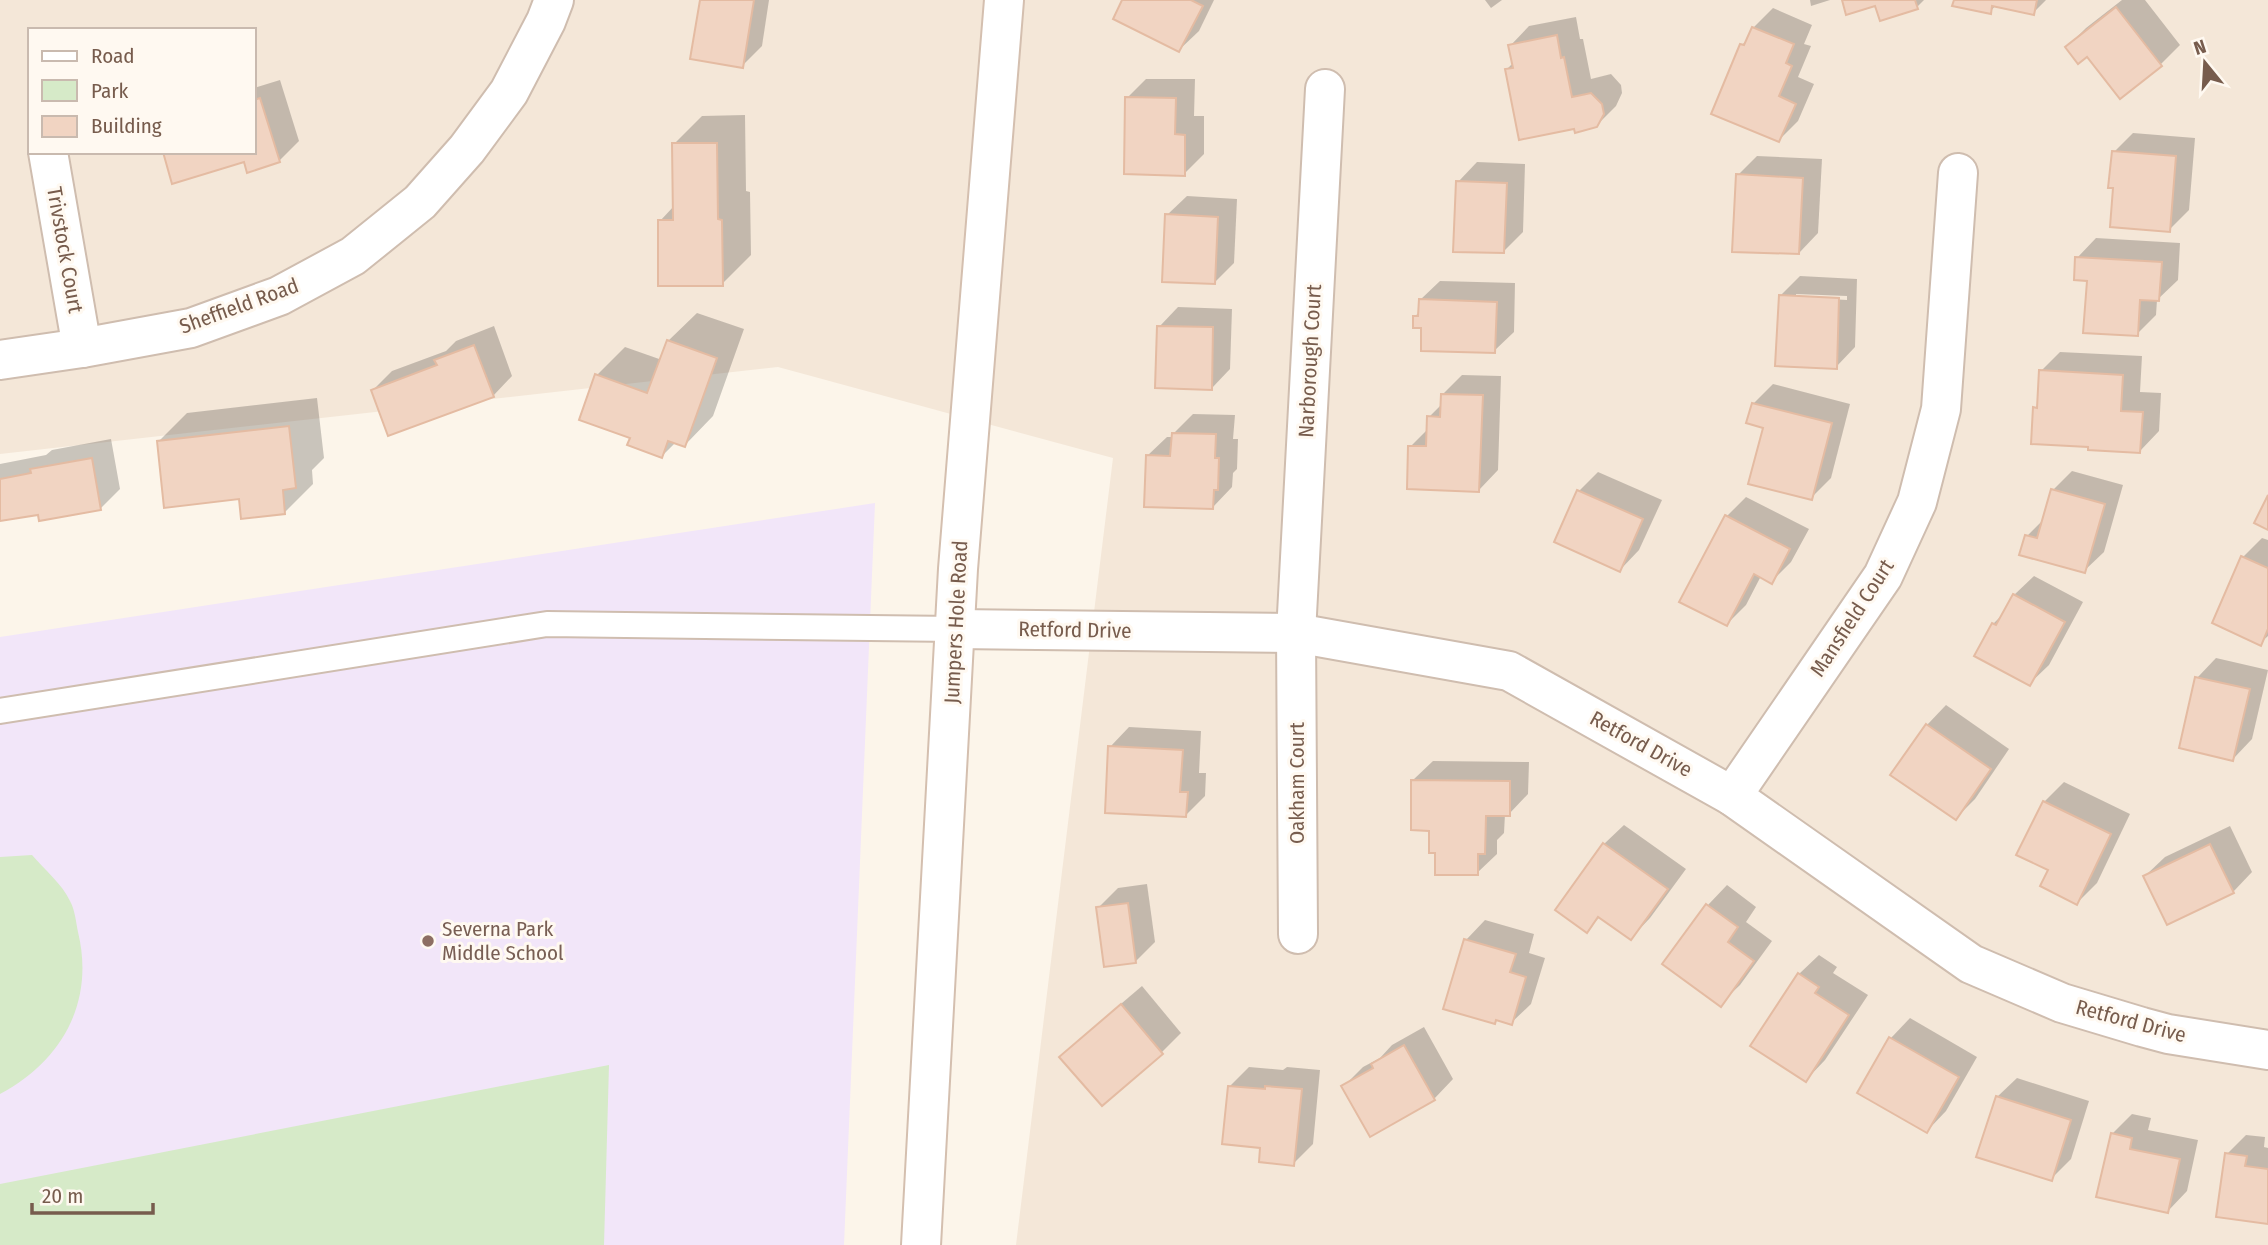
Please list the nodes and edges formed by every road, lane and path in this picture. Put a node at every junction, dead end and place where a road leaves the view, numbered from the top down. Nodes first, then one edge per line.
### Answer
1 (554, 0) edge
2 (1004, 0) edge
3 (1325, 89) dead end
4 (48, 154) edge
5 (1958, 173) dead end
6 (82, 348) junction
7 (0, 360) edge
8 (956, 629) junction
9 (1296, 633) junction
10 (0, 711) edge
11 (1732, 796) junction
12 (1298, 934) dead end
13 (2268, 1049) edge
14 (921, 1245) edge

1 - 6 street, Sheffield Road
2 - 8 street, Jumpers Hole Road
3 - 9 street, Narborough Court
4 - 6 street, Trivstock Court
5 - 11 street, Mansfield Court
6 - 7 street, Sheffield Road
8 - 9 street, Retford Drive
8 - 10 lane
8 - 14 street, Jumpers Hole Road
9 - 11 street, Retford Drive
9 - 12 street, Oakham Court
11 - 13 street, Retford Drive

